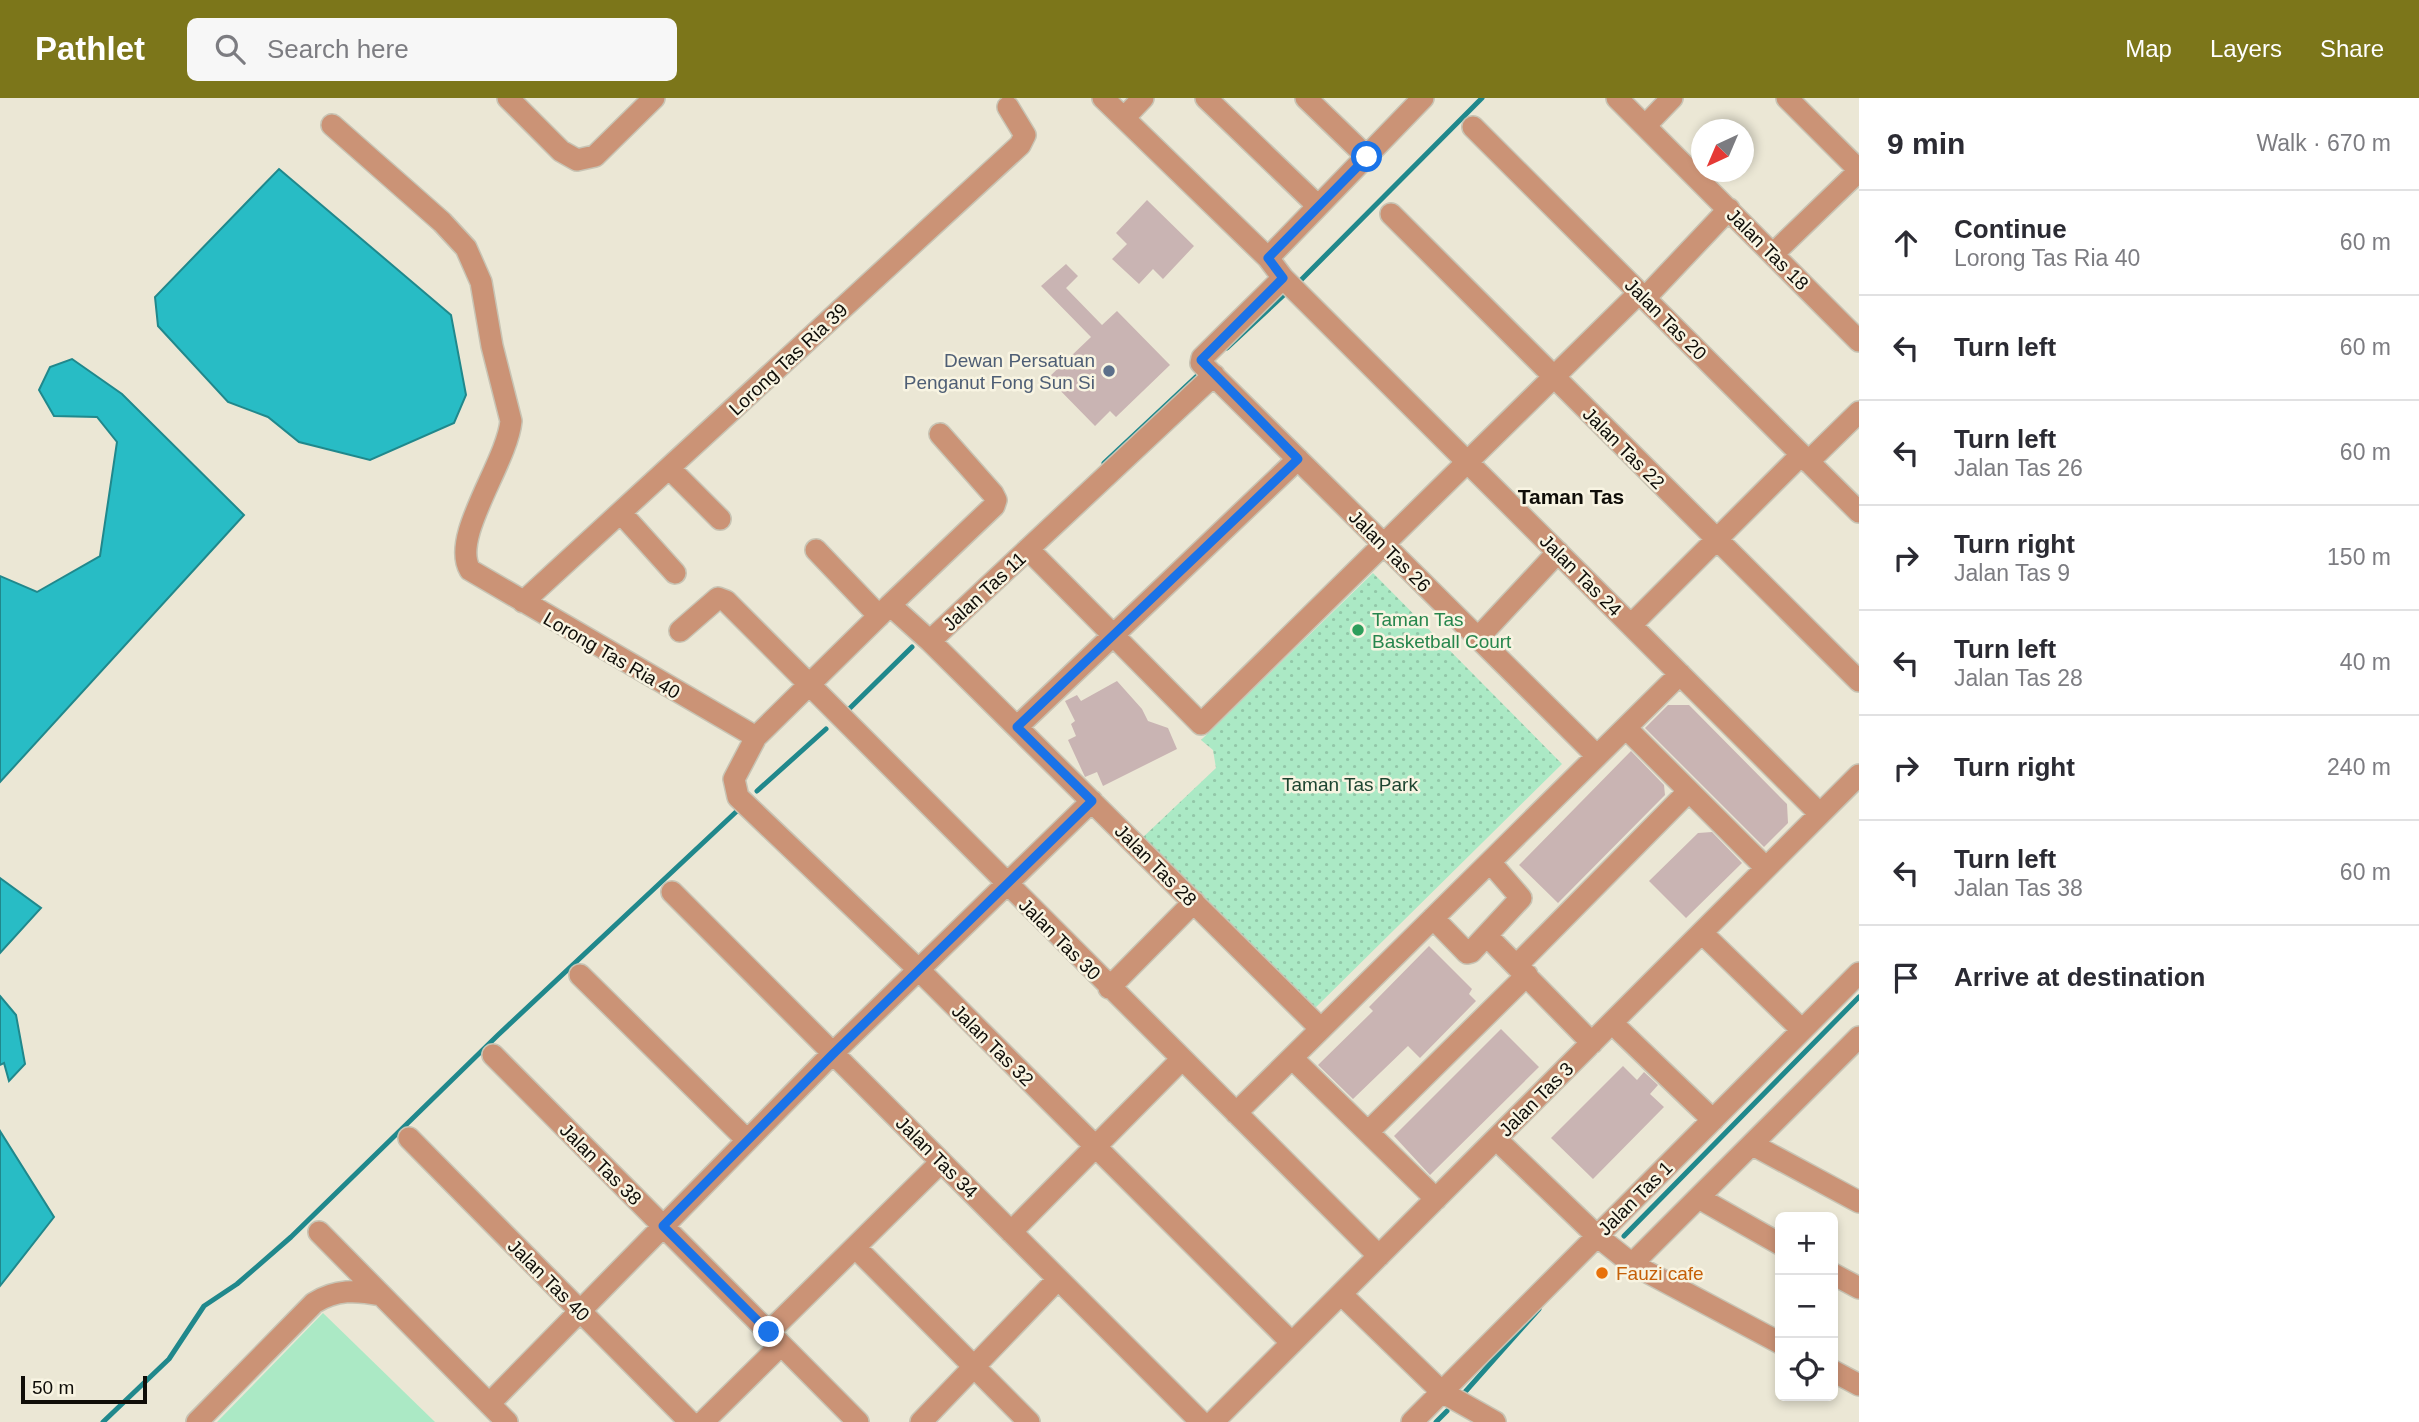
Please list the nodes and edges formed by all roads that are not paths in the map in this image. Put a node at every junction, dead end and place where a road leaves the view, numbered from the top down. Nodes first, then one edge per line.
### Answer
1 (508, 98) edge
2 (654, 98) edge
3 (1103, 98) edge
4 (1143, 98) edge
5 (1206, 98) edge
6 (1307, 98) edge
7 (1617, 98) edge
8 (1672, 98) edge
9 (1787, 98) edge
10 (1412, 102) edge
11 (1008, 107) dead end
12 (1124, 118) junction
13 (332, 125) dead end
14 (1645, 126) junction
15 (1473, 127) dead end
16 (1367, 157) junction
17 (1859, 170) edge
18 (1318, 206) junction
19 (1729, 209) junction
20 (1391, 214) dead end
21 (1773, 254) junction
22 (1268, 258) junction
23 (1283, 278) junction
24 (1642, 295) junction
25 (1859, 341) edge
26 (1214, 375) junction
27 (1555, 379) junction
28 (1859, 412) edge
29 (940, 434) dead end
30 (1298, 459) junction
31 (1805, 459) junction
32 (1469, 462) junction
33 (670, 468) junction
34 (1859, 512) edge
35 (621, 513) junction
36 (720, 519) dead end
37 (1717, 542) junction
38 (1384, 547) junction
39 (816, 550) dead end
40 (1028, 550) junction
41 (1558, 552) junction
42 (675, 573) dead end
43 (523, 602) junction
44 (885, 610) junction
45 (1631, 625) junction
46 (680, 631) dead end
47 (1113, 635) junction
48 (1478, 638) junction
49 (930, 641) junction
50 (1680, 674) junction
51 (1859, 681) edge
52 (807, 686) junction
53 (1017, 727) junction
54 (1626, 728) junction
55 (756, 737) junction
56 (1597, 756) junction
57 (1859, 775) edge
58 (1689, 791) junction
59 (1092, 801) junction
60 (1820, 814) junction
61 (1490, 862) junction
62 (1766, 868) junction
63 (1006, 886) junction
64 (672, 892) dead end
65 (1194, 902) junction
66 (1433, 918) junction
67 (1702, 933) junction
68 (1487, 936) junction
69 (1522, 970) junction
70 (919, 971) junction
71 (1859, 973) edge
72 (580, 975) dead end
73 (1109, 988) junction
74 (1612, 1023) junction
75 (1321, 1029) junction
76 (1802, 1030) junction
77 (1859, 1037) edge
78 (1592, 1043) junction
79 (833, 1054) junction
80 (493, 1055) dead end
81 (1292, 1058) junction
82 (1182, 1059) junction
83 (1236, 1113) junction
84 (1713, 1120) junction
85 (1368, 1132) junction
86 (409, 1138) dead end
87 (1496, 1139) junction
88 (747, 1140) junction
89 (1753, 1145) junction
90 (1094, 1146) junction
91 (941, 1161) junction
92 (1699, 1198) junction
93 (1436, 1199) junction
94 (1859, 1202) edge
95 (663, 1226) junction
96 (319, 1232) dead end
97 (1011, 1232) junction
98 (1597, 1236) junction
99 (1775, 1241) edge
100 (855, 1247) junction
101 (1379, 1256) junction
102 (1632, 1264) junction
103 (1835, 1275) edge
104 (1058, 1279) junction
105 (1859, 1288) edge
106 (381, 1294) junction
107 (1341, 1294) junction
108 (579, 1312) junction
109 (775, 1338) junction
110 (1775, 1340) edge
111 (1292, 1343) junction
112 (976, 1368) junction
113 (1838, 1374) edge
114 (1859, 1385) edge
115 (1442, 1392) junction
116 (489, 1404) junction
117 (197, 1422) edge
118 (507, 1422) edge
119 (690, 1422) edge
120 (704, 1422) edge
121 (858, 1422) edge
122 (921, 1422) edge
123 (1029, 1422) edge
124 (1201, 1422) edge
125 (1213, 1422) edge
126 (1412, 1422) edge
127 (1495, 1422) edge

1 - 2 street
3 - 12 street, Jalan Tas 24
4 - 12 street
5 - 18 street
6 - 16 street
7 - 14 street, Jalan Tas 18
8 - 14 street
9 - 17 street
10 - 16 street
11 - 33 street, Lorong Tas Ria 39
12 - 22 street, Jalan Tas 24
13 - 43 street, Lorong Tas Ria 40
14 - 19 street, Jalan Tas 18
15 - 24 street, Jalan Tas 20
16 - 18 street
17 - 21 street
18 - 22 street
19 - 21 street, Jalan Tas 18
19 - 24 street
20 - 27 street, Jalan Tas 22
21 - 25 street, Jalan Tas 18
22 - 23 street, Jalan Tas 24
23 - 26 street
23 - 32 street, Jalan Tas 24
24 - 27 street
24 - 31 street, Jalan Tas 20
26 - 30 street, Jalan Tas 26
26 - 40 street, Jalan Tas 11
27 - 32 street
27 - 37 street, Jalan Tas 22
28 - 31 street
29 - 44 street
30 - 38 street, Jalan Tas 26
30 - 47 street
31 - 34 street, Jalan Tas 20
31 - 37 street
32 - 38 street
32 - 41 street, Jalan Tas 24
33 - 35 street, Lorong Tas Ria 39
33 - 36 street
35 - 42 street
35 - 43 street, Lorong Tas Ria 39
37 - 45 street
37 - 51 street, Jalan Tas 22
38 - 47 street
38 - 48 street, Jalan Tas 26
39 - 44 street, Jalan Tas 11
40 - 47 street
40 - 49 street, Jalan Tas 11
41 - 45 street, Jalan Tas 24
41 - 48 street
43 - 55 street, Lorong Tas Ria 40
44 - 49 street, Jalan Tas 11
44 - 52 street
45 - 50 street, Jalan Tas 24
46 - 52 street, Jalan Tas 30
47 - 53 street
48 - 56 street, Jalan Tas 26
49 - 53 street, Jalan Tas 28
50 - 54 street
50 - 60 street, Jalan Tas 24
52 - 55 street
52 - 63 street, Jalan Tas 30
53 - 59 street, Jalan Tas 28
54 - 56 street
54 - 58 street
55 - 70 street, Jalan Tas 32
56 - 61 street
57 - 60 street, Jalan Tas 3
58 - 62 street
58 - 69 street
59 - 63 street
59 - 65 street, Jalan Tas 28
60 - 62 street, Jalan Tas 3
61 - 66 street
61 - 68 street
62 - 67 street, Jalan Tas 3
63 - 70 street
63 - 73 street, Jalan Tas 30
64 - 79 street, Jalan Tas 34
65 - 73 street
65 - 75 street, Jalan Tas 28
66 - 68 street
66 - 75 street
67 - 74 street, Jalan Tas 3
67 - 76 street
68 - 69 street
69 - 78 street
69 - 85 street
70 - 79 street
70 - 90 street, Jalan Tas 32
71 - 76 street, Jalan Tas 1
72 - 88 street
73 - 82 street, Jalan Tas 30
74 - 78 street, Jalan Tas 3
74 - 84 street
75 - 81 street
76 - 84 street, Jalan Tas 1
77 - 89 street
78 - 87 street, Jalan Tas 3
79 - 88 street
79 - 91 street, Jalan Tas 34
80 - 95 street, Jalan Tas 38
81 - 83 street
81 - 85 street
82 - 83 street, Jalan Tas 30
82 - 90 street
83 - 101 street, Jalan Tas 30
84 - 98 street, Jalan Tas 1
85 - 93 street
86 - 108 street, Jalan Tas 40
87 - 93 street, Jalan Tas 3
87 - 98 street
88 - 95 street
89 - 92 street
89 - 94 street
90 - 97 street
90 - 111 street, Jalan Tas 32
91 - 97 street, Jalan Tas 34
91 - 100 street
92 - 99 street
92 - 102 street
93 - 101 street, Jalan Tas 3
95 - 108 street
95 - 109 street, Jalan Tas 38
96 - 106 street
97 - 104 street, Jalan Tas 34
98 - 102 street
98 - 115 street, Jalan Tas 1
100 - 109 street
100 - 112 street
101 - 107 street, Jalan Tas 3
102 - 110 street
103 - 105 street
104 - 112 street
104 - 124 street, Jalan Tas 34
106 - 116 street
106 - 117 street
107 - 111 street, Jalan Tas 3
107 - 115 street
108 - 116 street
108 - 119 street, Jalan Tas 40
109 - 120 street
109 - 121 street, Jalan Tas 38
111 - 125 street, Jalan Tas 3
112 - 122 street
112 - 123 street
113 - 114 street
115 - 126 street, Jalan Tas 1
115 - 127 street
116 - 118 street

